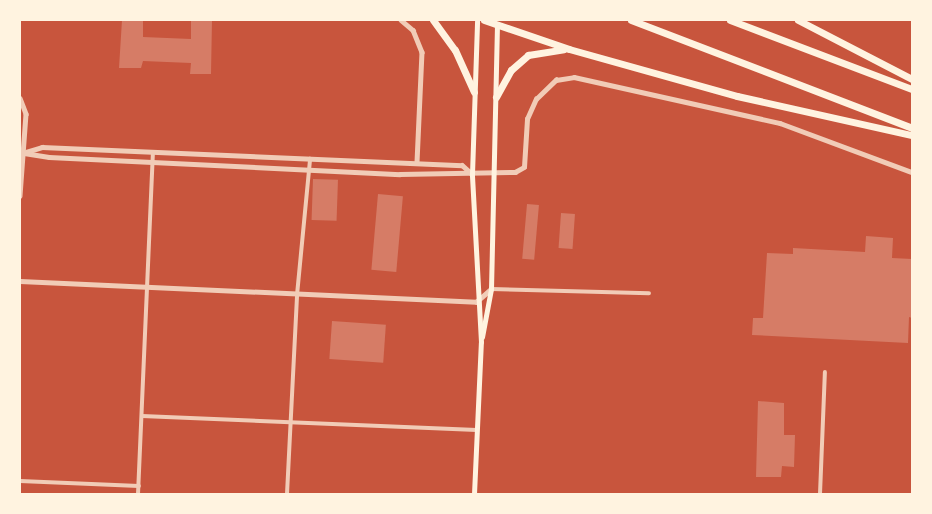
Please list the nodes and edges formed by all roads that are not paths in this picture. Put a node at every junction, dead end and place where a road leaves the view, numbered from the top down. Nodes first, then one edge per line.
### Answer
1 (401, 20) edge
2 (433, 20) edge
3 (477, 20) edge
4 (484, 20) edge
5 (631, 20) edge
6 (730, 20) edge
7 (798, 20) edge
8 (497, 24) junction
9 (569, 49) junction
10 (912, 80) edge
11 (912, 89) edge
12 (474, 92) junction
13 (496, 97) junction
14 (20, 98) edge
15 (912, 128) edge
16 (912, 135) edge
17 (153, 152) junction
18 (24, 153) junction
19 (310, 159) junction
20 (153, 162) junction
21 (417, 163) junction
22 (309, 170) junction
23 (912, 172) edge
24 (494, 173) junction
25 (472, 174) junction
26 (20, 196) edge
27 (20, 281) edge
28 (147, 287) junction
29 (491, 289) junction
30 (649, 293) dead end
31 (297, 295) junction
32 (476, 302) junction
33 (481, 342) junction
34 (825, 372) dead end
35 (142, 416) junction
36 (291, 422) junction
37 (477, 430) junction
38 (20, 481) edge
39 (138, 486) junction
40 (138, 495) edge
41 (286, 495) edge
42 (474, 495) edge
43 (820, 495) edge

1 - 21 street
2 - 12 highway
3 - 12 main road
4 - 8 highway
5 - 15 highway
6 - 11 highway
7 - 10 highway
8 - 9 highway
8 - 13 main road
9 - 13 highway
9 - 16 highway
12 - 25 main road
13 - 24 main road
14 - 18 street
17 - 18 street
17 - 19 street
17 - 20 street
18 - 20 street
18 - 26 street
19 - 21 street
19 - 22 street
20 - 22 street
20 - 28 street
21 - 25 street
22 - 25 street
22 - 31 street
23 - 24 street
24 - 25 street
24 - 29 main road
25 - 32 main road
27 - 28 street
28 - 31 street
28 - 35 street
29 - 30 street
29 - 32 street
29 - 33 main road
31 - 32 street
31 - 36 street
32 - 33 main road
33 - 37 main road
34 - 43 street
35 - 36 street
35 - 39 street
36 - 37 street
36 - 41 street
37 - 42 main road
38 - 39 street
39 - 40 street

